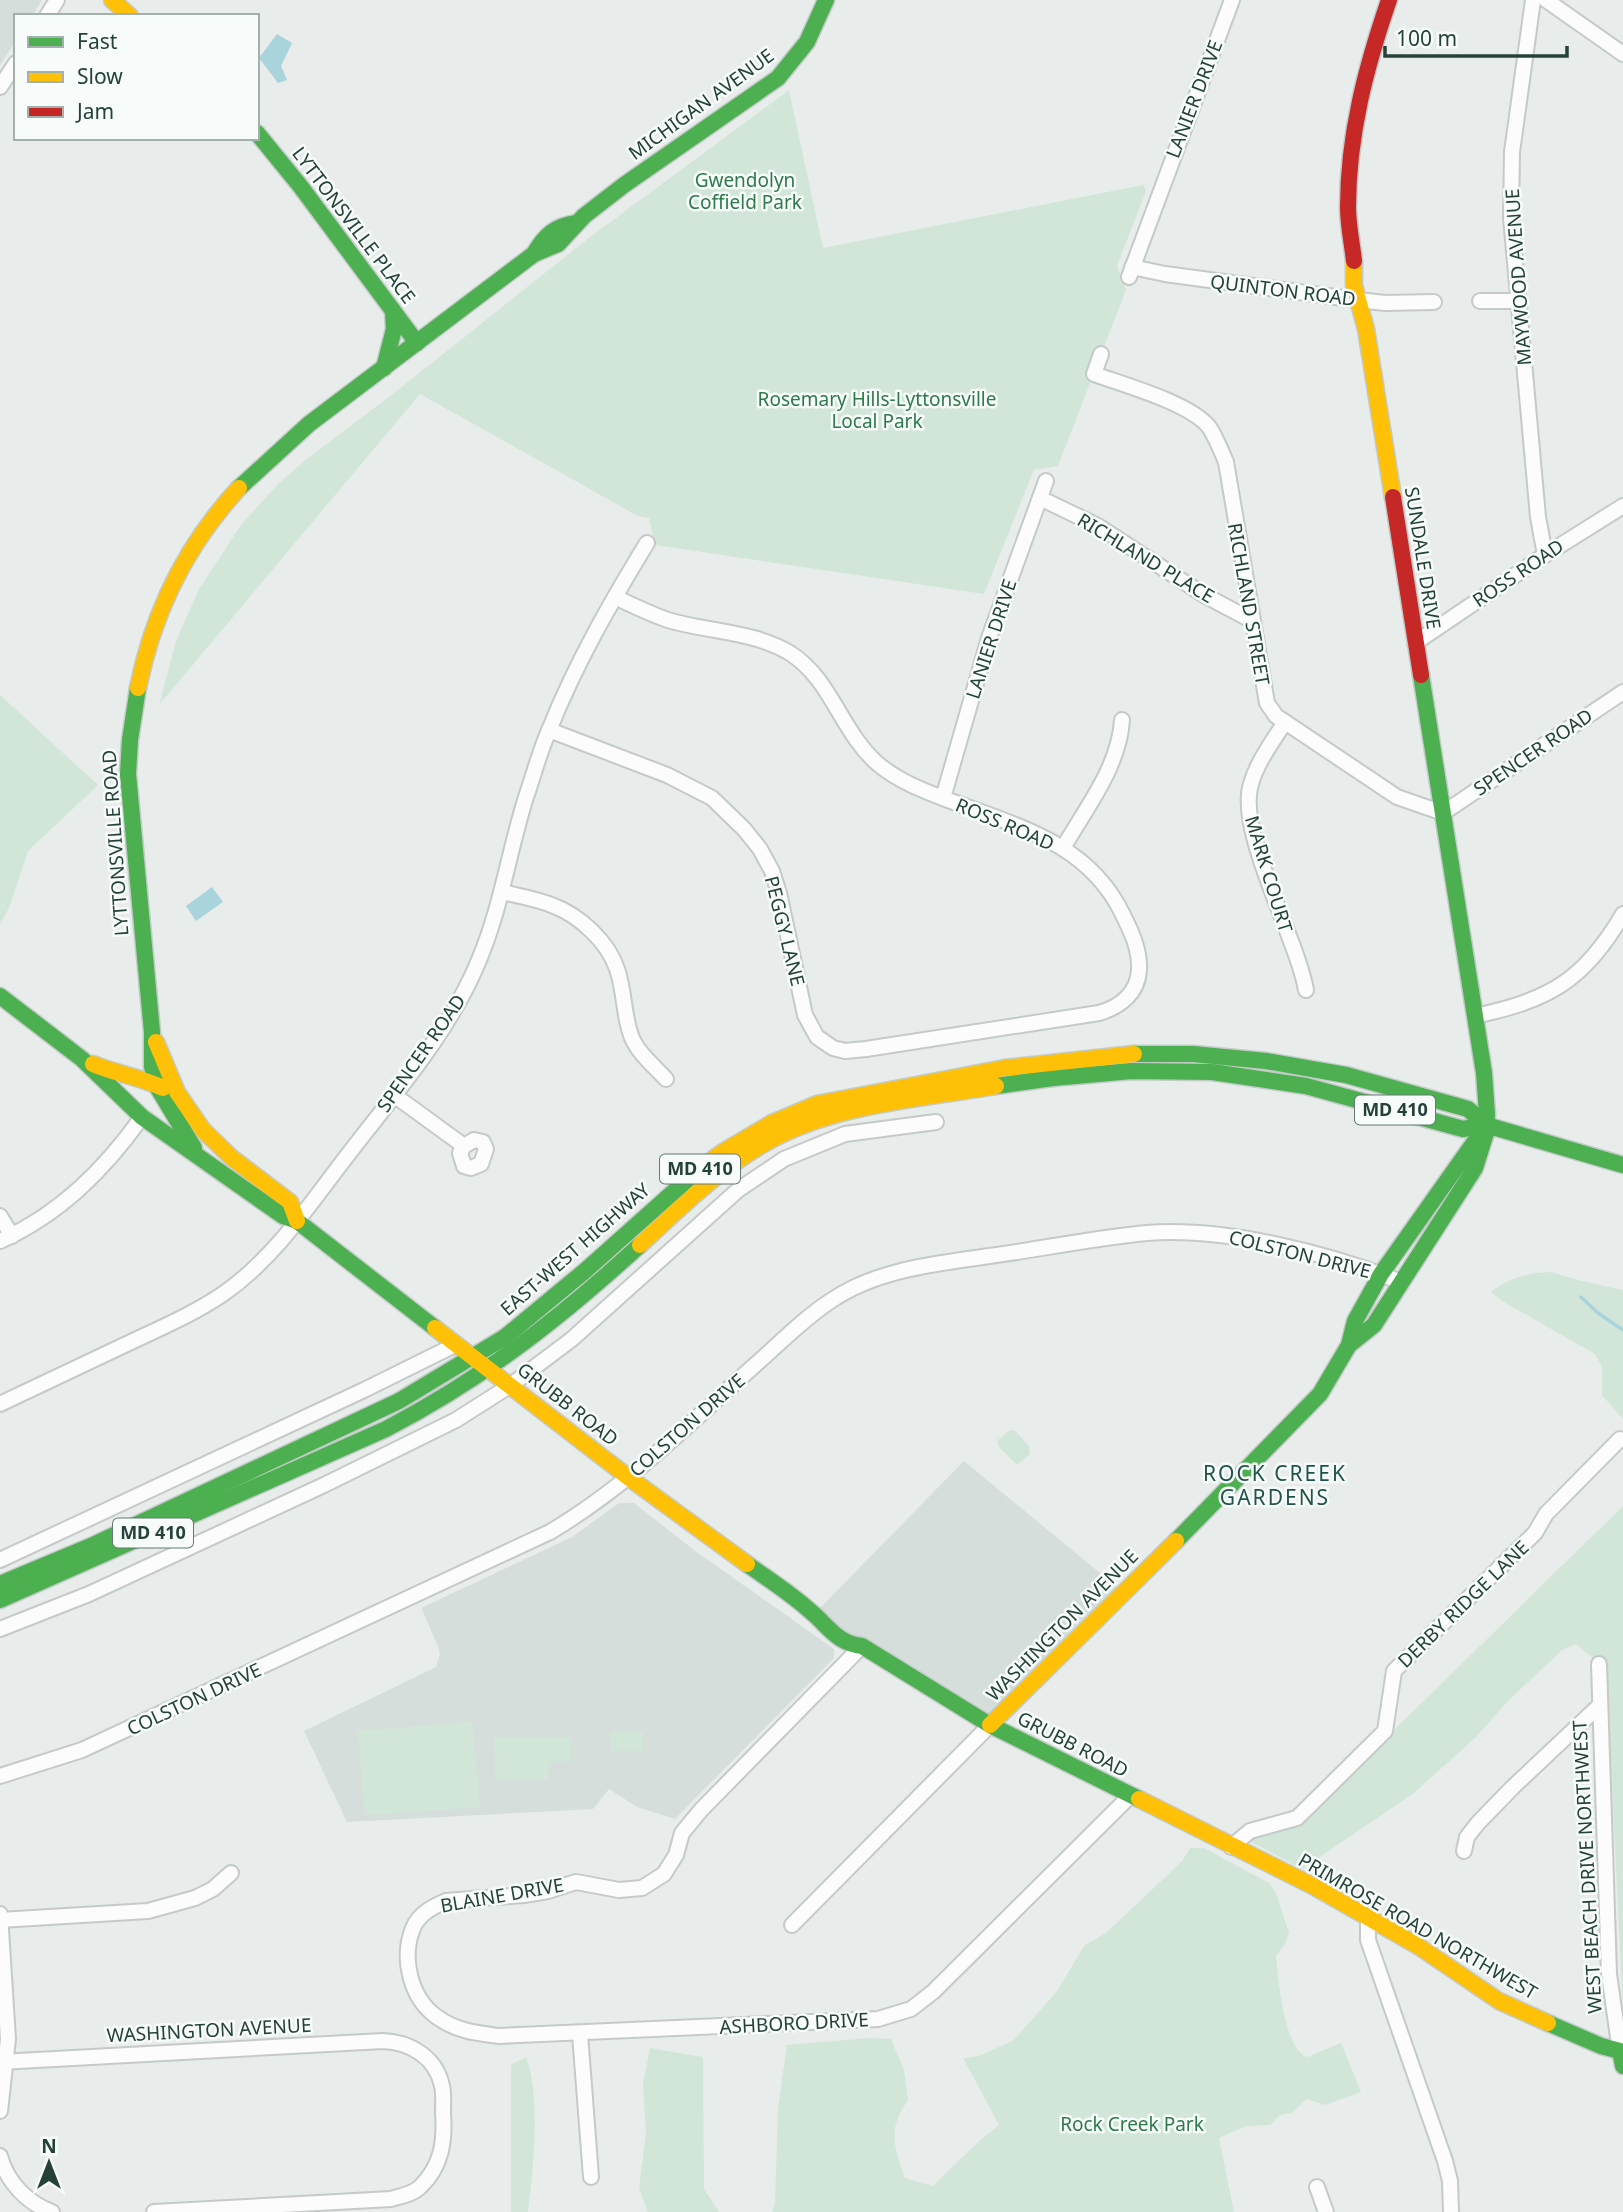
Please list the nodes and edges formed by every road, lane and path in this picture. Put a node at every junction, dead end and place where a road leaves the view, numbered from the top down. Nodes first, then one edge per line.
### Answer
1 (112, 0) edge
2 (825, 0) edge
3 (1232, 0) edge
4 (1389, 0) edge
5 (1533, 0) edge
6 (1546, 0) edge
7 (128, 14) edge
8 (1623, 54) edge
9 (14, 66) edge
10 (0, 87) edge
11 (259, 136) edge
12 (1131, 272) joint
13 (1358, 300) junction
14 (1480, 301) dead end
15 (1517, 301) junction
16 (1434, 302) dead end
17 (393, 312) junction
18 (445, 322) junction
19 (417, 344) junction
20 (1101, 354) dead end
21 (384, 368) junction
22 (1046, 481) dead end
23 (1040, 498) junction
24 (1623, 506) edge
25 (648, 543) dead end
26 (1545, 555) junction
27 (615, 597) junction
28 (1251, 620) junction
29 (1415, 643) junction
30 (1623, 692) edge
31 (1122, 720) dead end
32 (1285, 722) junction
33 (549, 730) junction
34 (943, 798) junction
35 (1443, 813) junction
36 (1063, 848) junction
37 (502, 892) junction
38 (1623, 914) edge
39 (1306, 990) dead end
40 (0, 996) edge
41 (1475, 1016) junction
42 (152, 1032) junction
43 (866, 1049) joint
44 (82, 1059) junction
45 (666, 1079) dead end
46 (156, 1085) junction
47 (177, 1093) junction
48 (394, 1095) junction
49 (868, 1109) junction
50 (142, 1117) junction
51 (936, 1122) dead end
52 (1486, 1125) junction
53 (873, 1130) junction
54 (464, 1146) dead end
55 (198, 1155) junction
56 (1623, 1164) edge
57 (0, 1216) edge
58 (297, 1221) junction
59 (6, 1239) edge
60 (1381, 1274) junction
61 (1401, 1282) junction
62 (457, 1344) junction
63 (1349, 1345) junction
64 (475, 1357) junction
65 (489, 1369) junction
66 (511, 1385) junction
67 (0, 1404) edge
68 (1620, 1439) dead end
69 (628, 1477) junction
70 (0, 1560) edge
71 (0, 1584) edge
72 (0, 1600) edge
73 (0, 1629) edge
74 (862, 1646) junction
75 (1599, 1664) dead end
76 (1600, 1705) junction
77 (990, 1725) junction
78 (0, 1776) edge
79 (1130, 1796) junction
80 (1231, 1847) junction
81 (1464, 1851) dead end
82 (1272, 1867) joint
83 (231, 1873) dead end
84 (0, 1914) edge
85 (1368, 1917) junction
86 (0, 1920) edge
87 (792, 1925) dead end
88 (580, 2034) junction
89 (1621, 2059) edge
90 (4, 2062) edge
91 (0, 2111) edge
92 (0, 2156) edge
93 (591, 2177) dead end
94 (1317, 2187) dead end
95 (52, 2212) edge
96 (154, 2212) edge
97 (1326, 2212) edge
98 (1451, 2212) edge

1 - 7 street
2 - 18 street, MICHIGAN AVENUE
3 - 12 street, LANIER DRIVE
4 - 13 street, SUNDALE DRIVE
5 - 15 street, MAYWOOD AVENUE
6 - 8 street
9 - 10 street
11 - 17 street, LYTTONSVILLE PLACE
12 - 13 street, QUINTON ROAD
13 - 16 street, QUINTON ROAD
13 - 29 street, SUNDALE DRIVE
14 - 15 street
15 - 26 street, MAYWOOD AVENUE
17 - 18 street
17 - 19 street, LYTTONSVILLE PLACE
17 - 21 street
18 - 19 street, MICHIGAN AVENUE
19 - 21 street, LYTTONSVILLE ROAD
20 - 28 street, RICHLAND STREET
21 - 42 street, LYTTONSVILLE ROAD
22 - 23 street, LANIER DRIVE
23 - 28 street, RICHLAND PLACE
23 - 34 street, LANIER DRIVE
24 - 26 street, ROSS ROAD
25 - 27 street, SPENCER ROAD
26 - 29 street, ROSS ROAD
27 - 33 street, SPENCER ROAD
27 - 34 street, ROSS ROAD
28 - 32 street, RICHLAND STREET
29 - 35 street, SUNDALE DRIVE
30 - 35 street, SPENCER ROAD
31 - 36 street
32 - 35 street, RICHLAND STREET
32 - 39 street, MARK COURT
33 - 37 street, SPENCER ROAD
33 - 43 street, PEGGY LANE
34 - 36 street, ROSS ROAD
35 - 41 street, SUNDALE DRIVE
36 - 43 street, ROSS ROAD
37 - 45 street
37 - 48 street, SPENCER ROAD
38 - 41 street
40 - 44 street, GRUBB ROAD
41 - 52 street, SUNDALE DRIVE
42 - 46 street, LYTTONSVILLE ROAD
42 - 47 street, LYTTONSVILLE ROAD
44 - 46 street, GRUBB ROAD
44 - 50 street, GRUBB ROAD
46 - 47 street, GRUBB ROAD
46 - 55 street, LYTTONSVILLE ROAD
47 - 58 street, GRUBB ROAD
48 - 54 street
48 - 58 street, SPENCER ROAD
49 - 52 street, EAST-WEST HIGHWAY / MD 410
49 - 53 street
49 - 65 street, EAST-WEST HIGHWAY / MD 410
50 - 55 street, GRUBB ROAD
50 - 59 street
51 - 53 street
52 - 56 street, EAST-WEST HIGHWAY / MD 410
52 - 60 street, WASHINGTON AVENUE
52 - 61 street, WASHINGTON AVENUE
52 - 64 street, EAST-WEST HIGHWAY / MD 410
53 - 66 street
55 - 58 street, GRUBB ROAD
57 - 59 street
58 - 62 street, GRUBB ROAD
58 - 67 street, SPENCER ROAD
60 - 61 street, COLSTON DRIVE
60 - 63 street, WASHINGTON AVENUE
60 - 69 street, COLSTON DRIVE
61 - 63 street, WASHINGTON AVENUE
62 - 64 street, GRUBB ROAD
62 - 70 street
63 - 77 street, WASHINGTON AVENUE
64 - 65 street, GRUBB ROAD
64 - 71 street, EAST-WEST HIGHWAY / MD 410
65 - 66 street, GRUBB ROAD
65 - 72 street, EAST-WEST HIGHWAY / MD 410
66 - 69 street, GRUBB ROAD
66 - 73 street
68 - 80 street, DERBY RIDGE LANE
69 - 74 street, GRUBB ROAD
69 - 78 street, COLSTON DRIVE
74 - 77 street, GRUBB ROAD
74 - 88 street, BLAINE DRIVE
75 - 76 street, WEST BEACH DRIVE NORTHWEST
76 - 81 street
76 - 89 street, WEST BEACH DRIVE NORTHWEST
77 - 79 street, GRUBB ROAD
77 - 87 street, WASHINGTON AVENUE
79 - 80 street, GRUBB ROAD
79 - 88 street, ASHBORO DRIVE
80 - 82 street, GRUBB ROAD
82 - 85 street, PRIMROSE ROAD NORTHWEST
83 - 86 street
84 - 86 street
85 - 89 street, PRIMROSE ROAD NORTHWEST
85 - 98 street
86 - 90 street
88 - 93 street
90 - 91 street
90 - 96 street, WASHINGTON AVENUE
92 - 95 street
94 - 97 street

